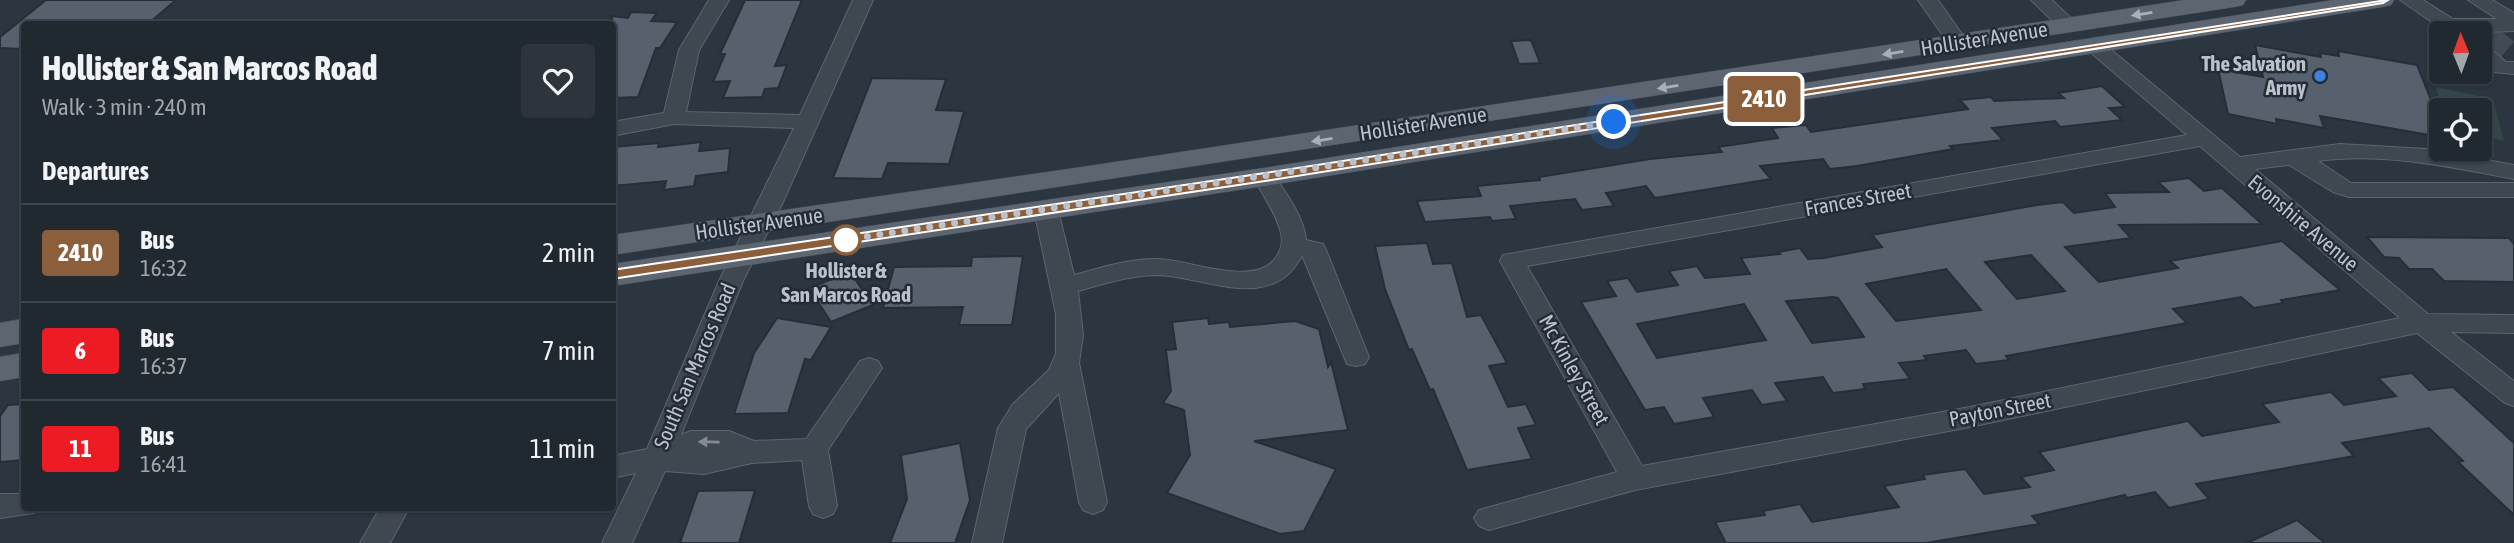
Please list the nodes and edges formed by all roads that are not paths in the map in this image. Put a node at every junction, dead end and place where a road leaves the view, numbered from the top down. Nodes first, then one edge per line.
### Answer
1 (719, 0) edge
2 (863, 0) edge
3 (1928, 0) edge
4 (2041, 0) edge
5 (2234, 0) edge
6 (2382, 0) edge
7 (2410, 0) edge
8 (2478, 0) edge
9 (2449, 21) edge
10 (2514, 23) edge
11 (2069, 26) junction
12 (2492, 29) edge
13 (1958, 43) junction
14 (2096, 47) junction
15 (2492, 57) edge
16 (2513, 59) edge
17 (674, 118) junction
18 (806, 122) junction
19 (616, 128) edge
20 (2203, 139) junction
21 (2292, 158) junction
22 (2234, 165) junction
23 (2514, 172) edge
24 (1265, 177) junction
25 (2514, 190) edge
26 (1046, 210) junction
27 (757, 225) junction
28 (616, 244) edge
29 (1294, 245) junction
30 (743, 254) junction
31 (1512, 261) joint
32 (616, 274) edge
33 (1064, 286) junction
34 (2422, 323) junction
35 (2514, 324) edge
36 (21, 332) edge
37 (0, 335) edge
38 (1356, 357) dead end
39 (1067, 365) junction
40 (21, 366) edge
41 (869, 368) dead end
42 (0, 369) edge
43 (2514, 396) edge
44 (814, 449) junction
45 (657, 458) junction
46 (616, 466) edge
47 (1635, 479) junction
48 (1093, 502) dead end
49 (21, 505) edge
50 (0, 506) edge
51 (823, 506) dead end
52 (393, 511) edge
53 (1489, 518) dead end
54 (374, 543) edge
55 (617, 543) edge
56 (987, 543) edge

1 - 17 street
2 - 18 street, South San Marcos Road
3 - 13 street
4 - 11 street
5 -> 11 main road, Hollister Avenue
6 - 14 main road, Hollister Avenue
7 - 9 street
8 - 10 street
10 - 12 street
11 - 13 main road, Hollister Avenue
13 -> 27 main road, Hollister Avenue
14 - 20 street, Evonshire Avenue
14 - 24 main road, Hollister Avenue
15 - 16 street
17 - 18 street
17 - 19 street
18 - 27 street, South San Marcos Road
20 - 22 street, Evonshire Avenue
20 - 31 street, Frances Street
21 - 22 street
21 - 23 street
21 - 25 street
22 - 34 street, Evonshire Avenue
24 - 26 main road, Hollister Avenue
24 - 29 street
26 - 30 main road, Hollister Avenue
26 - 33 street
27 - 28 main road, Hollister Avenue
27 - 30 street, South San Marcos Road
29 - 33 street
29 - 38 street
30 - 32 main road, Hollister Avenue
30 - 45 street, South San Marcos Road
31 - 47 street, Mc Kinley Street
33 - 39 street
34 - 35 street, Payton Street
34 - 43 street, Evonshire Avenue
34 - 47 street, Payton Street
36 - 37 main road
39 - 48 street
39 - 56 street
40 - 42 main road
41 - 44 street
44 - 45 street
44 - 51 street
45 - 46 street
45 - 55 street, South San Marcos Road
47 - 53 street, Payton Street
49 - 50 street
52 - 54 street

